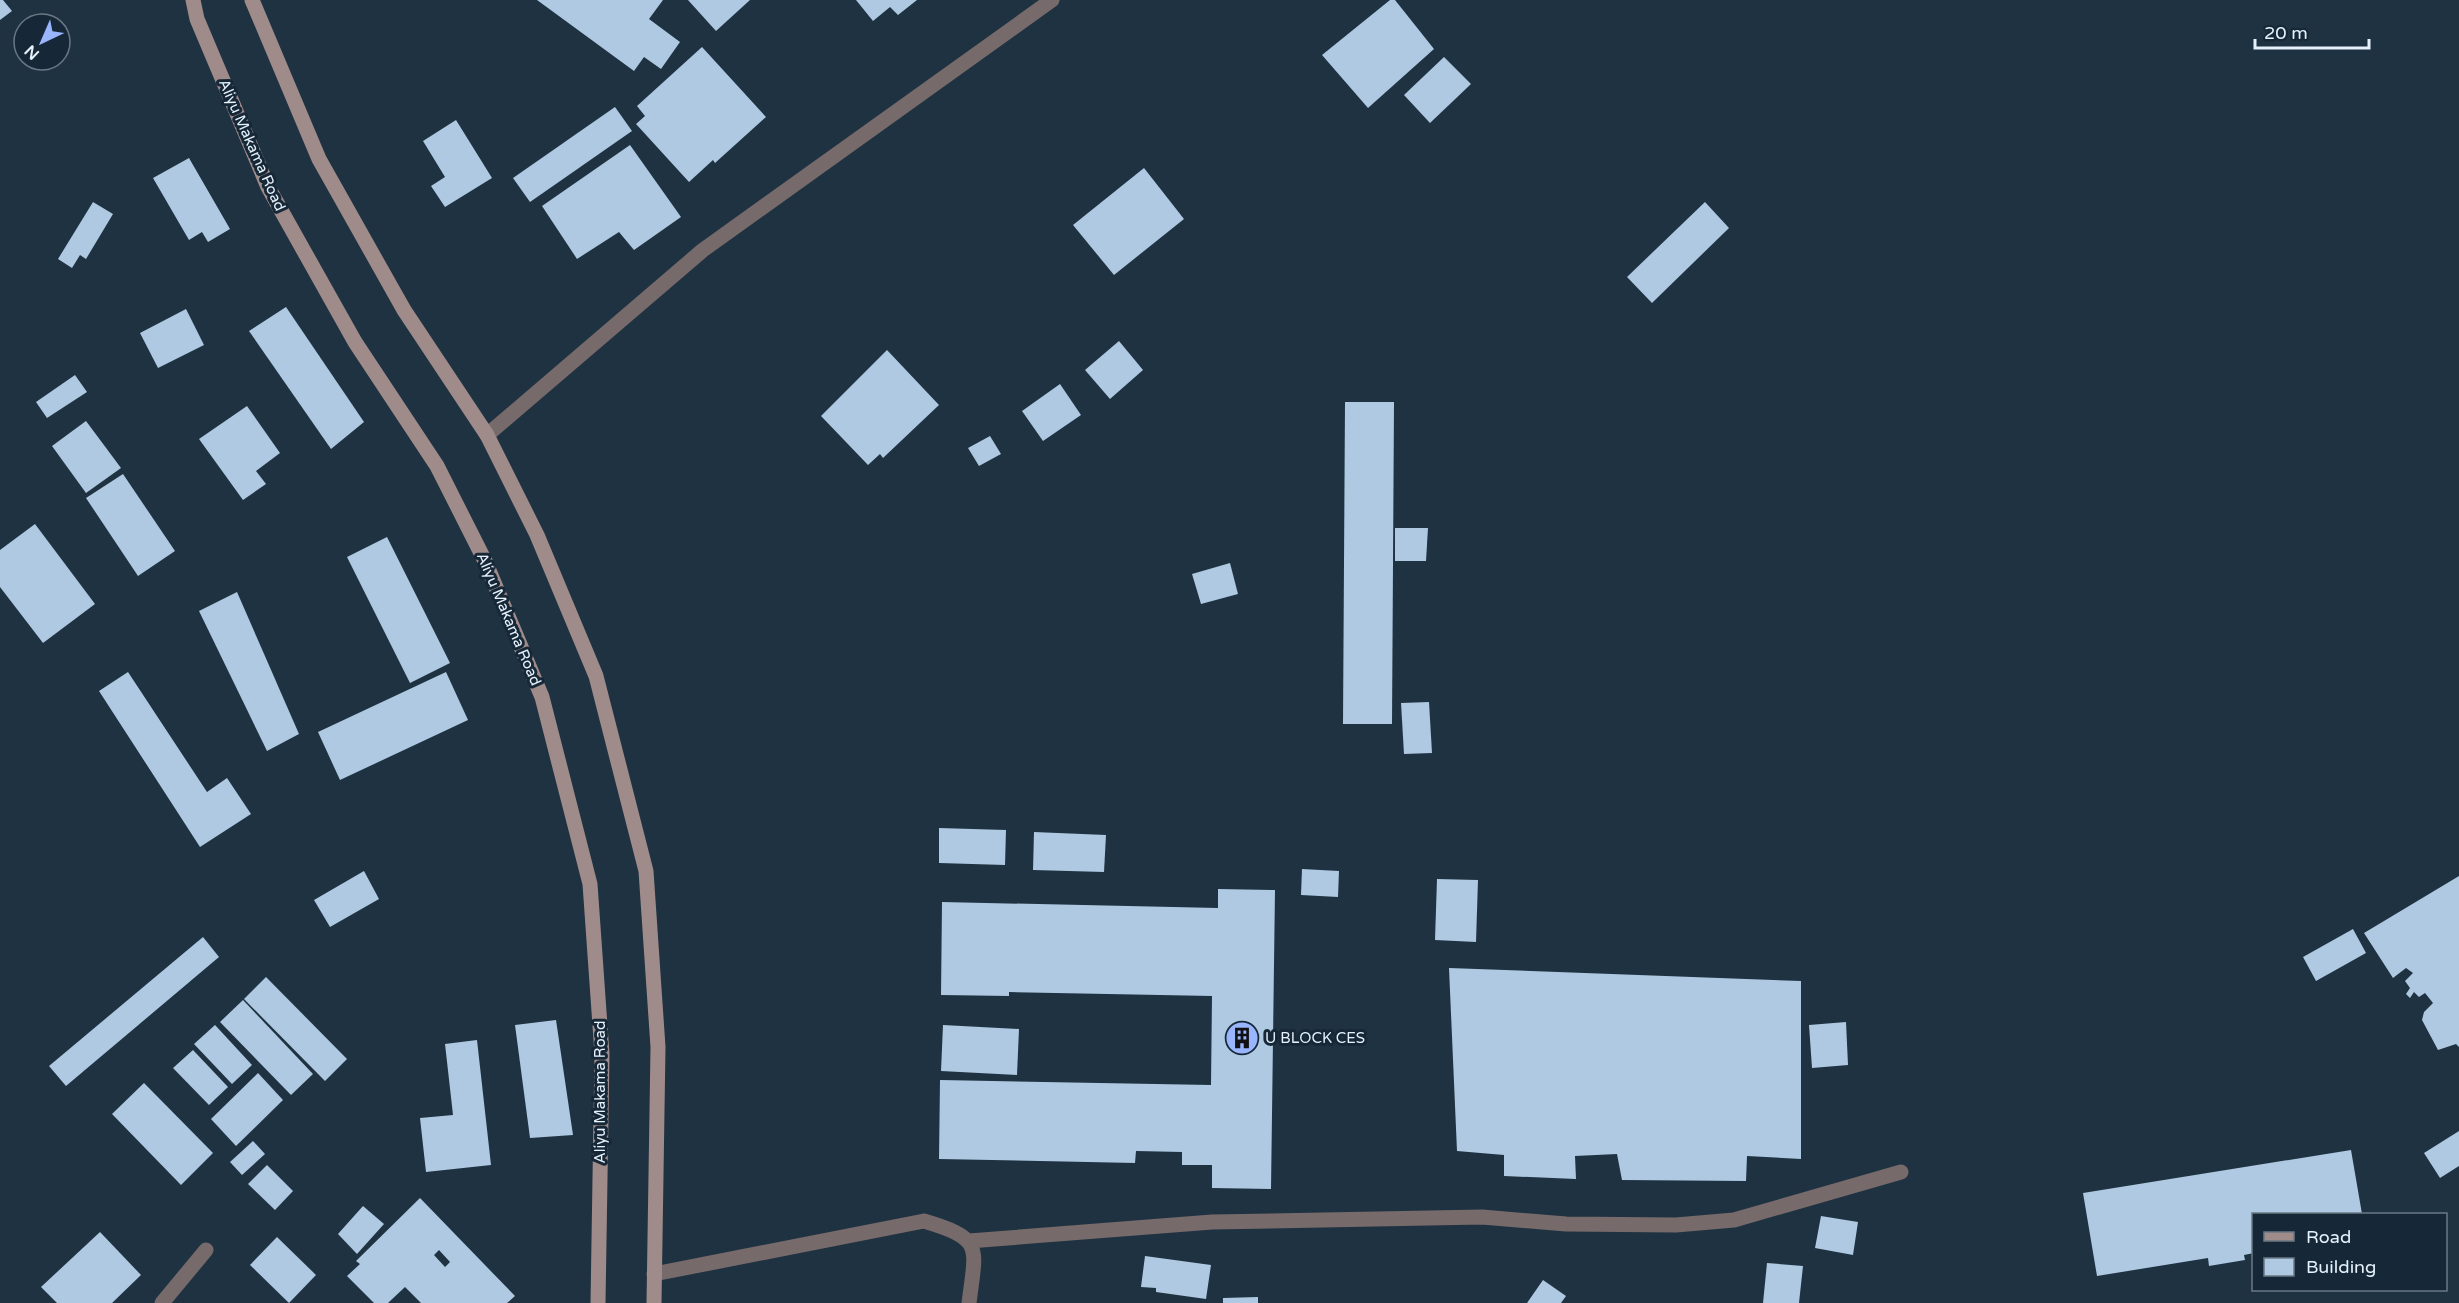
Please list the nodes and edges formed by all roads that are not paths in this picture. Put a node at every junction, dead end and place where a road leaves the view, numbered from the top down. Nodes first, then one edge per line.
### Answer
1 (193, 0) edge
2 (252, 0) edge
3 (1052, 0) edge
4 (487, 435) junction
5 (1901, 1172) dead end
6 (969, 1241) junction
7 (206, 1250) dead end
8 (654, 1274) junction
9 (162, 1303) edge
10 (598, 1303) edge
11 (654, 1303) edge
12 (969, 1303) edge

1 - 10 street, Aliyu Makama Road
2 - 4 street
3 - 4 street
4 - 8 street
5 - 6 street
6 - 8 street
6 - 12 street
7 - 9 street
8 - 11 street

